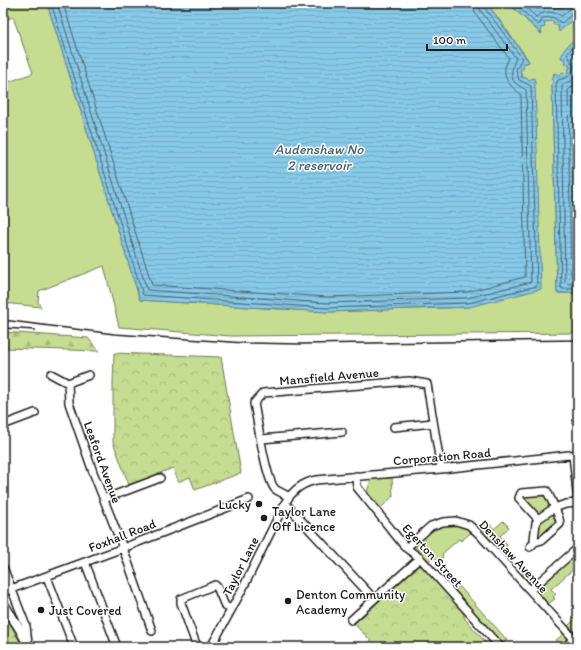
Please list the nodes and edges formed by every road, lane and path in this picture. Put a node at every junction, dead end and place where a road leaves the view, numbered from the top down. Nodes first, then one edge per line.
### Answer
1 (51, 374) dead end
2 (89, 375) dead end
3 (68, 383) junction
4 (35, 413) dead end
5 (433, 424) junction
6 (3, 425) edge
7 (394, 427) dead end
8 (342, 432) dead end
9 (262, 439) junction
10 (576, 454) edge
11 (441, 469) junction
12 (356, 476) junction
13 (160, 478) dead end
14 (309, 482) joint
15 (104, 499) junction
16 (249, 499) dead end
17 (287, 500) junction
18 (578, 502) edge
19 (554, 508) junction
20 (538, 519) junction
21 (123, 548) junction
22 (406, 548) junction
23 (578, 548) edge
24 (420, 558) junction
25 (85, 562) junction
26 (3, 567) edge
27 (47, 577) junction
28 (11, 590) junction
29 (530, 590) junction
30 (3, 592) edge
31 (374, 599) junction
32 (3, 603) edge
33 (231, 609) junction
34 (351, 620) dead end
35 (152, 631) dead end
36 (576, 637) edge
37 (29, 646) edge
38 (74, 647) edge
39 (117, 647) edge
40 (197, 647) edge
41 (211, 647) edge
42 (500, 647) edge
43 (565, 647) edge

1 - 3 street
2 - 3 street
3 - 15 street, Leaford Avenue
4 - 6 street
5 - 7 street
5 - 9 street, Mansfield Avenue
5 - 11 street, Mansfield Avenue
8 - 9 street
9 - 17 street, Mansfield Avenue
10 - 11 street, Corporation Road
10 - 18 street
11 - 12 street, Corporation Road
12 - 14 street, Corporation Road
12 - 22 street, Egerton Street
13 - 15 street
14 - 17 street, Taylor Lane
15 - 21 street, Leaford Avenue
16 - 21 street, Foxhall Road
17 - 31 street, Mansfield Avenue
17 - 33 street, Taylor Lane
18 - 19 street
19 - 20 street
19 - 20 street
19 - 20 street
21 - 25 street, Foxhall Road
21 - 35 street, Leaford Avenue
22 - 24 street, Egerton Street
22 - 29 street, Denshaw Avenue
23 - 29 street
24 - 31 street
24 - 42 street, Egerton Street
25 - 27 street, Foxhall Road
25 - 39 street
26 - 28 street
27 - 28 street, Foxhall Road
27 - 38 street
28 - 30 street, Foxhall Road
28 - 37 street
29 - 36 street, Denshaw Avenue
31 - 34 street
32 - 37 main road
33 - 40 street
33 - 41 street, Taylor Lane
36 - 43 street

